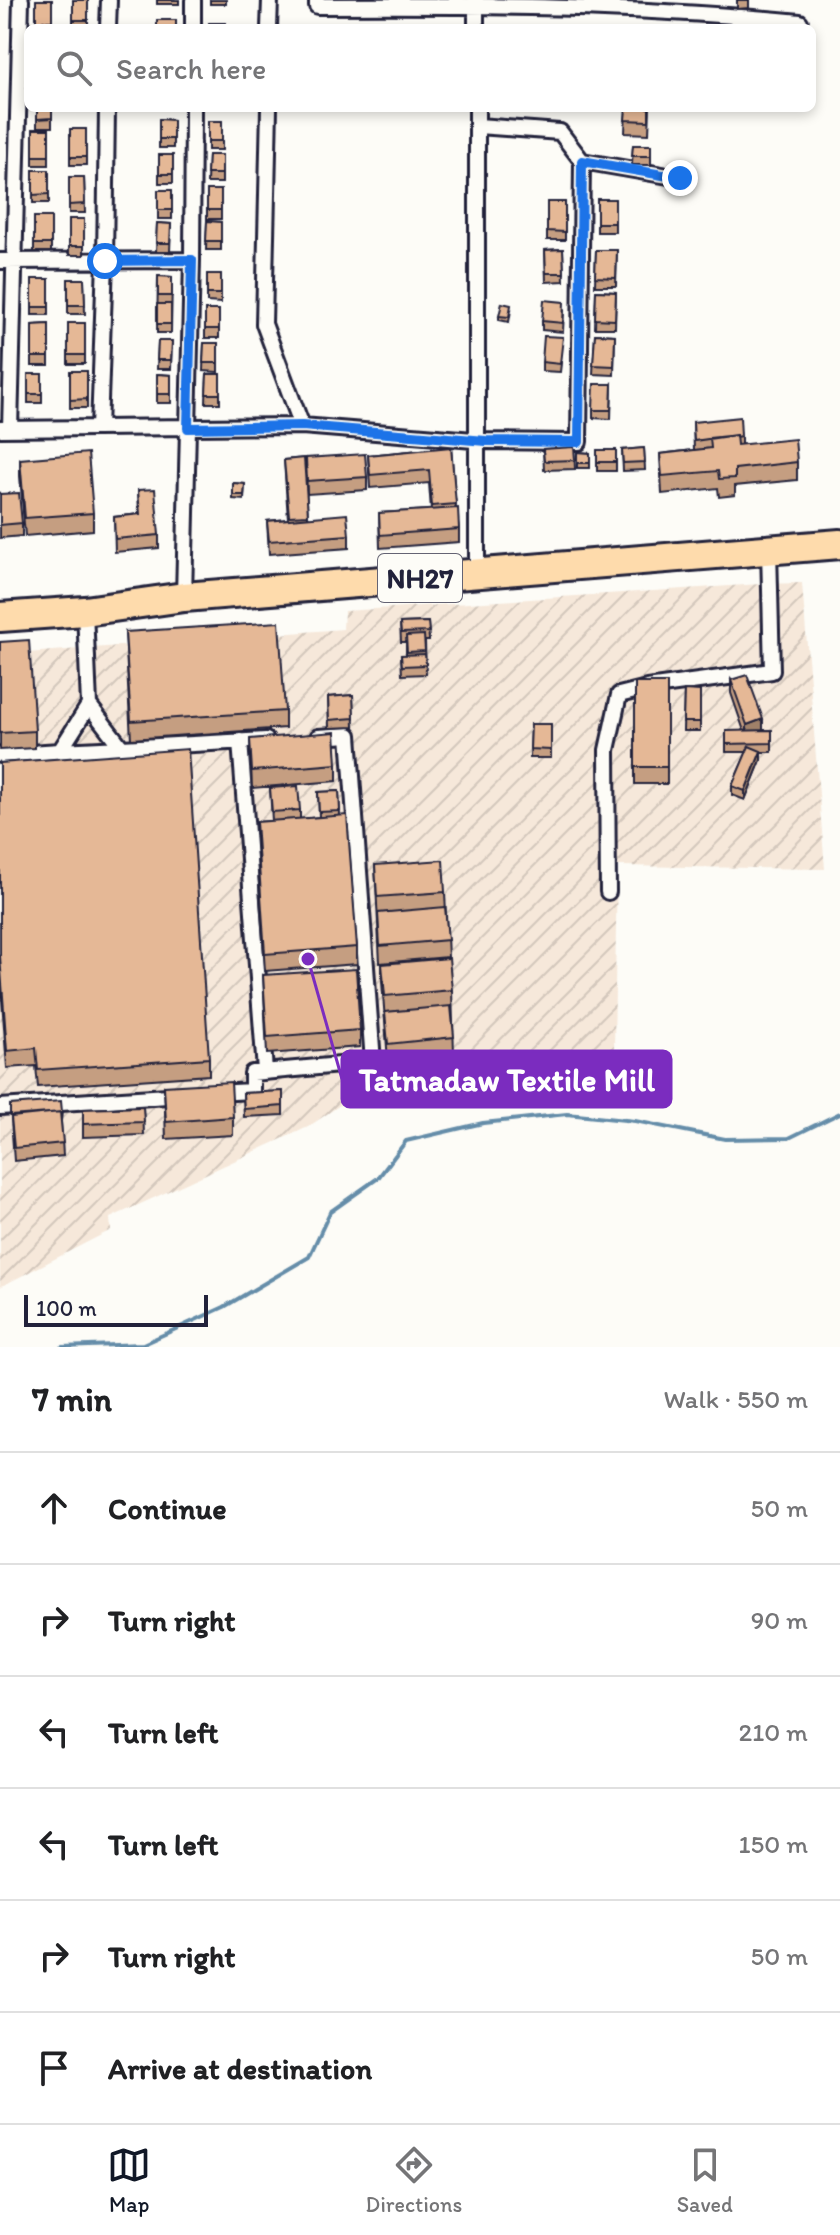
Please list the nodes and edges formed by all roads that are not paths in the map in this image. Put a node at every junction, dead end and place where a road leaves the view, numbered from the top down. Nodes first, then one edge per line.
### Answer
1 (21, 0) edge
2 (109, 0) edge
3 (193, 0) edge
4 (270, 0) edge
5 (317, 0) edge
6 (475, 2) edge
7 (800, 22) dead end
8 (108, 24) edge
9 (193, 24) edge
10 (269, 24) edge
11 (476, 24) edge
12 (107, 112) edge
13 (193, 112) edge
14 (269, 112) edge
15 (477, 112) edge
16 (478, 126) junction
17 (582, 161) junction
18 (680, 178) dead end
19 (192, 260) junction
20 (7, 261) edge
21 (105, 261) junction
22 (302, 426) junction
23 (99, 428) junction
24 (188, 428) junction
25 (5, 429) edge
26 (476, 440) junction
27 (840, 544) edge
28 (769, 550) junction
29 (477, 573) junction
30 (184, 597) junction
31 (85, 611) junction
32 (0, 617) edge
33 (89, 705) junction
34 (302, 738) edge
35 (287, 739) edge
36 (240, 741) junction
37 (122, 748) junction
38 (60, 751) junction
39 (0, 755) edge
40 (608, 892) dead end
41 (265, 1071) junction
42 (0, 1107) edge

1 - 20 street
2 - 8 street
3 - 9 street
4 - 10 street
5 - 6 street
6 - 7 street
6 - 11 street
12 - 21 street
13 - 19 street
14 - 22 street
15 - 16 street
16 - 17 street
16 - 26 street
17 - 18 street
17 - 26 street
19 - 21 street
19 - 24 street
20 - 21 street
20 - 25 street
21 - 23 street
22 - 24 street
22 - 26 street
23 - 24 street
23 - 25 street
24 - 30 street
26 - 29 street
27 - 28 highway, NH27
28 - 29 highway, NH27
28 - 40 street
29 - 30 highway, NH27
30 - 31 highway, NH27
31 - 32 highway, NH27
31 - 33 street
33 - 37 street
33 - 38 street
34 - 41 street
35 - 36 street
36 - 37 street
36 - 41 street
37 - 38 street
38 - 39 street
41 - 42 street

